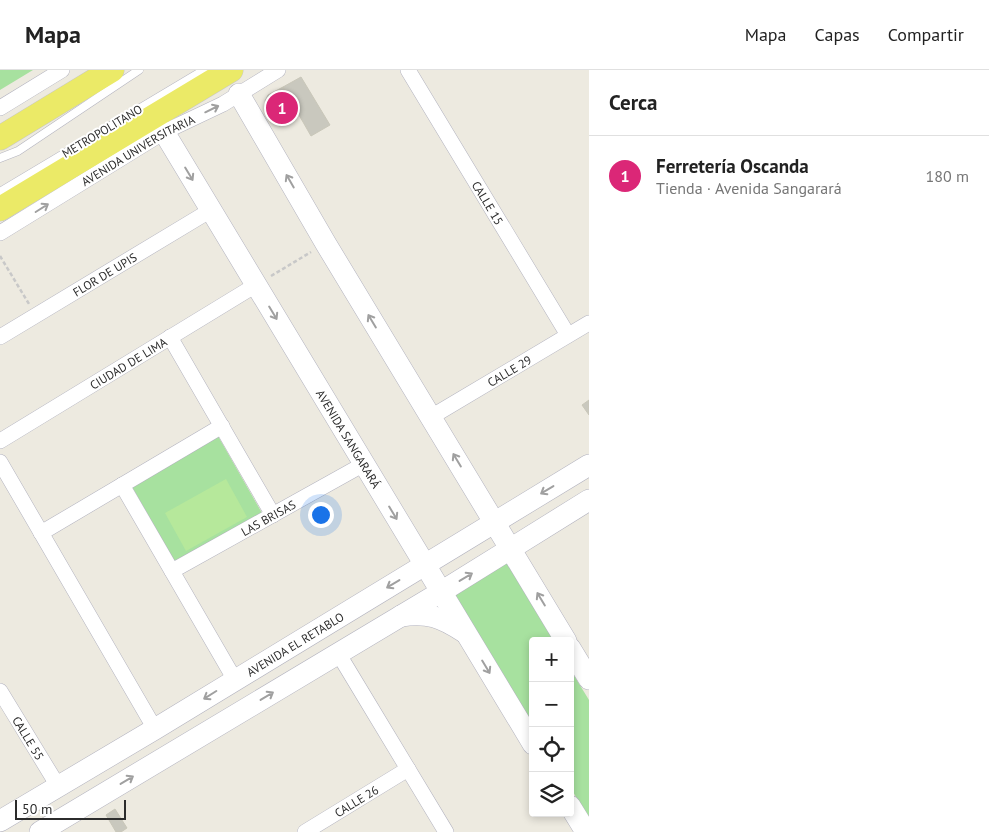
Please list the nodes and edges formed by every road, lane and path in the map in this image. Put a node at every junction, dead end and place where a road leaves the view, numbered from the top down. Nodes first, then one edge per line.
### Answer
1 (62, 70) edge
2 (112, 70) edge
3 (139, 70) edge
4 (204, 70) edge
5 (231, 70) edge
6 (278, 70) edge
7 (408, 70) edge
8 (73, 94) junction
9 (240, 94) junction
10 (0, 108) edge
11 (0, 118) edge
12 (164, 132) junction
13 (0, 138) edge
14 (0, 158) edge
15 (0, 192) edge
16 (0, 209) edge
17 (211, 210) junction
18 (0, 233) edge
19 (326, 244) junction
20 (0, 256) edge
21 (256, 285) junction
22 (36, 316) junction
23 (589, 323) edge
24 (568, 335) junction
25 (0, 337) edge
26 (170, 337) junction
27 (431, 417) junction
28 (222, 426) junction
29 (0, 441) edge
30 (0, 462) edge
31 (364, 464) junction
32 (589, 465) edge
33 (122, 485) junction
34 (589, 500) edge
35 (272, 515) junction
36 (494, 522) junction
37 (41, 533) junction
38 (511, 550) junction
39 (424, 565) junction
40 (172, 571) junction
41 (441, 592) junction
42 (399, 617) junction
43 (465, 632) junction
44 (564, 637) edge
45 (338, 653) junction
46 (574, 655) edge
47 (589, 679) edge
48 (235, 680) junction
49 (0, 691) edge
50 (155, 729) junction
51 (529, 737) edge
52 (408, 769) junction
53 (58, 786) junction
54 (574, 812) edge
55 (0, 821) edge
56 (40, 832) edge
57 (305, 832) edge
58 (446, 832) edge
59 (586, 832) edge

1 - 10 street
2 - 8 main road
3 - 14 lane
4 - 15 lane, METROPOLITANO
5 - 16 main road, AVENIDA UNIVERSITARIA
6 - 9 street, AVENIDA UNIVERSITARIA
7 - 24 street, CALLE 15
8 - 11 main road
8 - 13 main road
12 -> 9 street, AVENIDA UNIVERSITARIA
19 -> 9 street
12 -> 17 street, AVENIDA SANGARARÁ
18 -> 12 street, AVENIDA UNIVERSITARIA
17 - 21 street, AVENIDA SANGARARÁ
17 - 22 street, FLOR DE UPIS
19 - 21 path
27 -> 19 street
20 - 22 path
21 - 26 street, CIUDAD DE LIMA
21 -> 31 street, AVENIDA SANGARARÁ
22 - 25 street, FLOR DE UPIS
23 - 24 street, CALLE 29
24 - 27 street, CALLE 29
26 - 28 street
26 - 29 street, CIUDAD DE LIMA
36 -> 27 street
28 - 33 street
28 - 35 street
30 - 37 street
31 - 35 street, LAS BRISAS
31 -> 39 street, AVENIDA SANGARARÁ
32 -> 36 street, AVENIDA EL RETABLO
33 - 37 street
33 - 40 street
34 - 38 street
35 - 40 street, LAS BRISAS
36 - 38 street
36 - 39 street, AVENIDA EL RETABLO
37 - 50 street
41 -> 38 street
44 -> 38 street
39 - 41 street, AVENIDA SANGARARÁ
39 -> 48 street, AVENIDA EL RETABLO
40 - 48 street
41 - 42 street
41 - 43 street, AVENIDA SANGARARÁ
42 - 43 street
42 - 45 street
43 -> 51 street, AVENIDA SANGARARÁ
45 - 52 street
56 -> 45 street
46 - 47 street
48 -> 50 street, AVENIDA EL RETABLO
49 - 53 street, CALLE 55
50 - 53 street, AVENIDA EL RETABLO
52 - 57 street, CALLE 26
52 - 58 street
53 - 55 street, AVENIDA EL RETABLO
54 - 59 street

